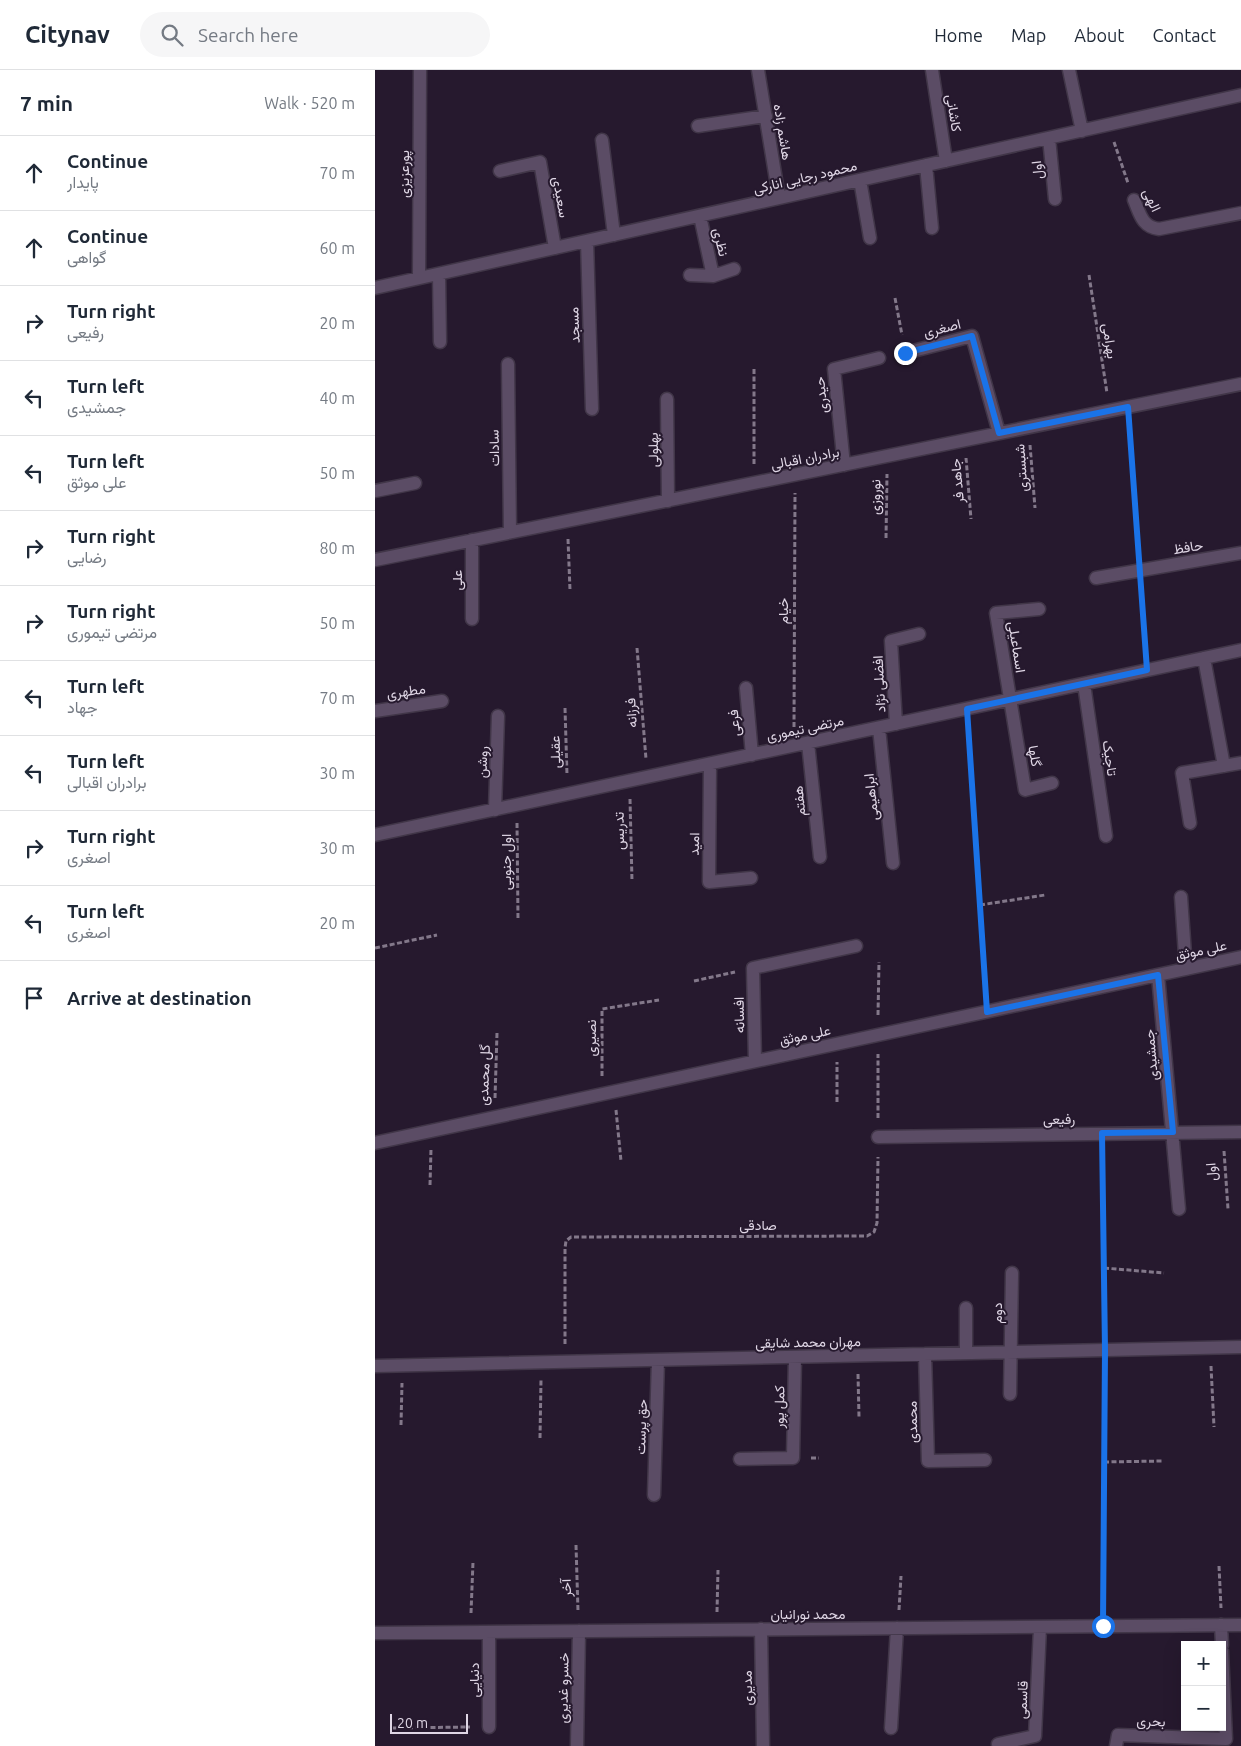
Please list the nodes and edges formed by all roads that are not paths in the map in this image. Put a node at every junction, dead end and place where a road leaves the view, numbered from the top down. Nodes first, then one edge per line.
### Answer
1 (420, 70) edge
2 (758, 70) edge
3 (932, 70) edge
4 (1069, 70) edge
5 (1241, 95) edge
6 (766, 116) junction
7 (698, 126) dead end
8 (1082, 131) junction
9 (1049, 138) junction
10 (601, 140) dead end
11 (946, 161) junction
12 (926, 165) junction
13 (500, 171) dead end
14 (860, 180) junction
15 (779, 198) junction
16 (1055, 199) dead end
17 (1134, 200) road end
18 (1241, 213) edge
19 (700, 216) junction
20 (933, 228) dead end
21 (614, 235) junction
22 (870, 238) dead end
23 (587, 240) junction
24 (555, 248) junction
25 (734, 269) dead end
26 (439, 274) junction
27 (690, 275) dead end
28 (713, 276) junction
29 (419, 278) junction
30 (375, 288) edge
31 (440, 342) dead end
32 (905, 353) road end
33 (879, 358) dead end
34 (508, 364) dead end
35 (1241, 384) edge
36 (667, 399) dead end
37 (592, 408) dead end
38 (999, 433) junction
39 (844, 465) junction
40 (415, 483) dead end
41 (375, 491) edge
42 (668, 501) junction
43 (509, 532) junction
44 (472, 540) junction
45 (1241, 553) edge
46 (375, 560) edge
47 (1096, 578) dead end
48 (1039, 609) dead end
49 (472, 619) dead end
50 (919, 634) dead end
51 (1241, 650) edge
52 (1204, 658) junction
53 (1084, 684) junction
54 (746, 688) dead end
55 (1010, 700) junction
56 (442, 701) dead end
57 (375, 711) edge
58 (498, 716) dead end
59 (896, 724) junction
60 (879, 728) junction
61 (808, 743) junction
62 (752, 755) junction
63 (1241, 763) edge
64 (710, 764) junction
65 (1224, 766) junction
66 (1052, 783) dead end
67 (495, 810) junction
68 (1189, 823) dead end
69 (375, 836) edge
70 (1106, 836) dead end
71 (819, 856) dead end
72 (893, 863) dead end
73 (751, 878) dead end
74 (1181, 897) dead end
75 (857, 946) dead end
76 (1241, 957) edge
77 (1186, 969) junction
78 (1158, 975) junction
79 (755, 1061) junction
80 (1173, 1132) junction
81 (1241, 1132) edge
82 (878, 1137) road end
83 (375, 1143) edge
84 (1179, 1209) dead end
85 (1012, 1274) dead end
86 (966, 1308) dead end
87 (1241, 1348) edge
88 (1011, 1352) junction
89 (966, 1353) junction
90 (925, 1354) junction
91 (795, 1357) junction
92 (658, 1360) junction
93 (375, 1366) edge
94 (1010, 1394) dead end
95 (741, 1459) dead end
96 (985, 1460) dead end
97 (654, 1495) dead end
98 (1221, 1625) junction
99 (1241, 1625) edge
100 (1040, 1627) junction
101 (897, 1628) junction
102 (761, 1629) junction
103 (579, 1631) junction
104 (489, 1632) junction
105 (375, 1633) edge
106 (1222, 1641) edge
107 (1224, 1686) edge
108 (489, 1727) road end
109 (891, 1728) dead end
110 (998, 1744) dead end
111 (577, 1746) edge
112 (763, 1746) edge
113 (1116, 1746) edge

1 - 29 street, پورعزیزی
2 - 6 street, هاشم زاده
3 - 11 street, کاشانی
4 - 8 street
5 - 8 street, محمود رجایی انارکی
6 - 7 street
6 - 15 street, هاشم زاده
8 - 9 street, محمود رجایی انارکی
9 - 11 street, محمود رجایی انارکی
9 - 16 street, اول
10 - 21 street
11 - 12 street, محمود رجایی انارکی
12 - 14 street, محمود رجایی انارکی
12 - 20 street
13 - 24 street, سعیدی
14 - 15 street, محمود رجایی انارکی
14 - 22 street
15 - 19 street, محمود رجایی انارکی
17 - 18 street, الهی
19 - 21 street, محمود رجایی انارکی
19 - 28 street, نظری
21 - 23 street, محمود رجایی انارکی
23 - 24 street, محمود رجایی انارکی
23 - 37 street, مسجد
24 - 26 street, محمود رجایی انارکی
25 - 28 street, نظری
26 - 29 street, محمود رجایی انارکی
26 - 31 street
27 - 28 street, نظری
29 - 30 street, محمود رجایی انارکی
32 - 38 street, اصغری
33 - 39 street, حیدری
34 - 43 street, سادات
35 - 38 street, برادران اقبالی
36 - 42 street, بهلولی
38 - 39 street, برادران اقبالی
39 - 42 street, برادران اقبالی
40 - 41 street
42 - 43 street, برادران اقبالی
43 - 44 street, برادران اقبالی
44 - 46 street, برادران اقبالی
44 - 49 street, علی
45 - 47 street, حافظ
48 - 55 street, اسماعیلی
50 - 59 street, افضلی نژاد
51 - 52 street, مرتضی تیموری
52 - 53 street, مرتضی تیموری
52 - 65 street
53 - 55 street, مرتضی تیموری
53 - 70 street, تاجیک
54 - 62 street, فرعی
55 - 59 street, مرتضی تیموری
55 - 66 street, گلها
56 - 57 street, مطهری
58 - 67 street, روشن
59 - 60 street, مرتضی تیموری
60 - 61 street, مرتضی تیموری
60 - 72 street, ابراهیمی
61 - 62 street, مرتضی تیموری
61 - 71 street, هفتم
62 - 64 street, مرتضی تیموری
63 - 65 street
64 - 67 street, مرتضی تیموری
64 - 73 street, امید
65 - 68 street
67 - 69 street, مرتضی تیموری
74 - 77 street
75 - 79 street, افسانه
76 - 77 street, علی موثق
77 - 78 street, علی موثق
78 - 79 street, علی موثق
78 - 80 street, جمشیدی
79 - 83 street, علی موثق
80 - 81 street, رفیعی
80 - 82 street, رفیعی
80 - 84 street, جمشیدی
85 - 88 street, دوم
86 - 89 street
87 - 88 street, مهران محمد شایقی
88 - 89 street, مهران محمد شایقی
88 - 94 street, دوم
89 - 90 street, مهران محمد شایقی
90 - 91 street, مهران محمد شایقی
90 - 96 street, محمدی
91 - 92 street, مهران محمد شایقی
91 - 95 street, کمل پور
92 - 93 street, مهران محمد شایقی
92 - 97 street, حق پرست
98 - 99 street, محمد نورانیان
98 - 100 street, محمد نورانیان
98 - 106 street
100 - 101 street, محمد نورانیان
100 - 110 street, قاسمی
101 - 102 street, محمد نورانیان
101 - 109 street
102 - 103 street, محمد نورانیان
102 - 112 street, مدیری
103 - 104 street, محمد نورانیان
103 - 111 street, خسرو غدیری
104 - 105 street, محمد نورانیان
104 - 108 street, دنیایی
107 - 113 street, بحری

